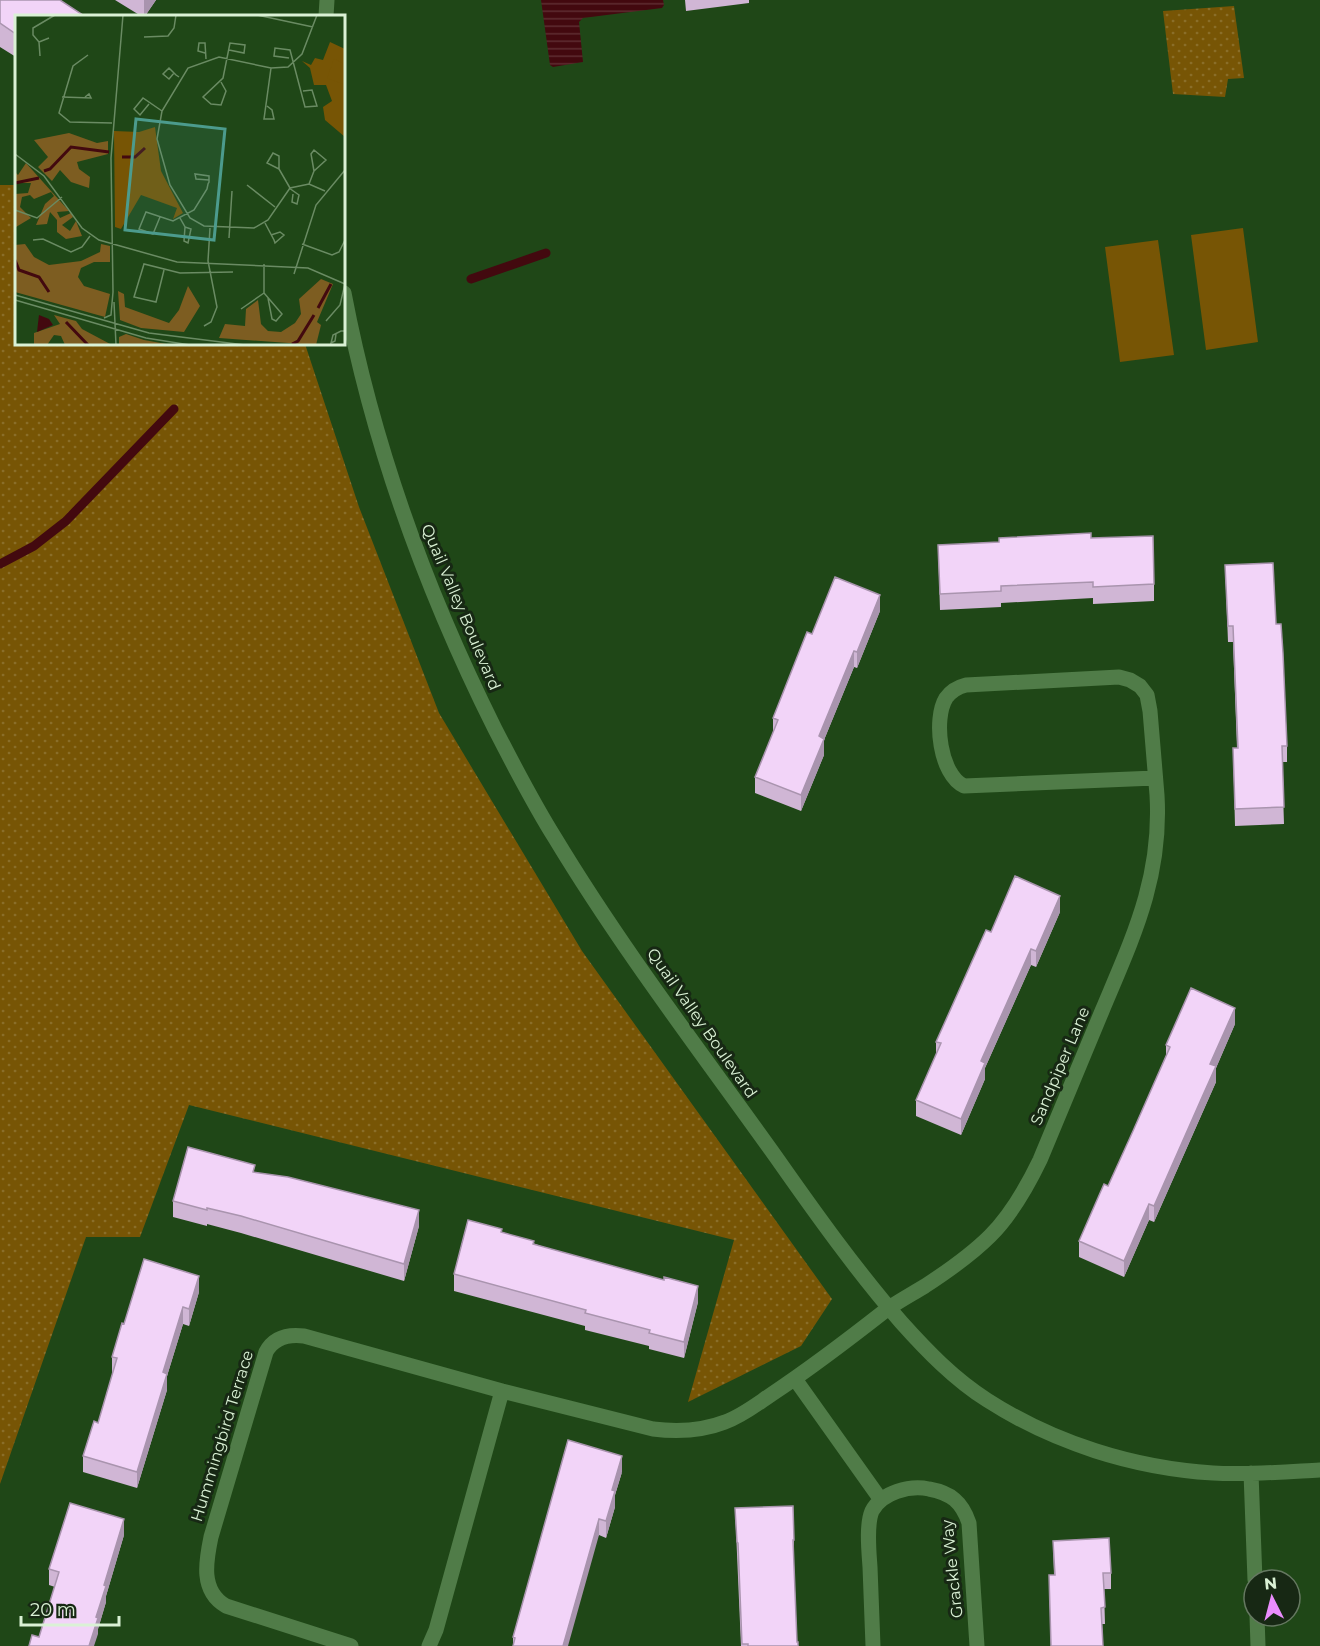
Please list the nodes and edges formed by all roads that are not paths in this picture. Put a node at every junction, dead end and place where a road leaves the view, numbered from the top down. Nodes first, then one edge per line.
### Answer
1 (327, 0) edge
2 (326, 15) edge
3 (345, 297) edge
4 (1155, 778) junction
5 (889, 1308) junction
6 (795, 1379) junction
7 (502, 1392) junction
8 (1320, 1470) edge
9 (1251, 1473) junction
10 (881, 1500) junction
11 (1255, 1568) edge
12 (1257, 1628) edge
13 (351, 1646) edge
14 (429, 1646) edge
15 (873, 1646) edge
16 (977, 1646) edge
17 (1258, 1646) edge

1 - 2 street
3 - 5 street, Quail Valley Boulevard
4 - 4 street, Sandpiper Lane
4 - 5 street, Sandpiper Lane
5 - 6 street, Hummingbird Terrace
5 - 9 street, Quail Valley Boulevard
6 - 7 street, Hummingbird Terrace
6 - 10 street
7 - 13 street, Hummingbird Terrace
7 - 14 street
8 - 9 street, Quail Valley Boulevard
9 - 11 street
10 - 15 street
10 - 16 street, Grackle Way
12 - 17 street

